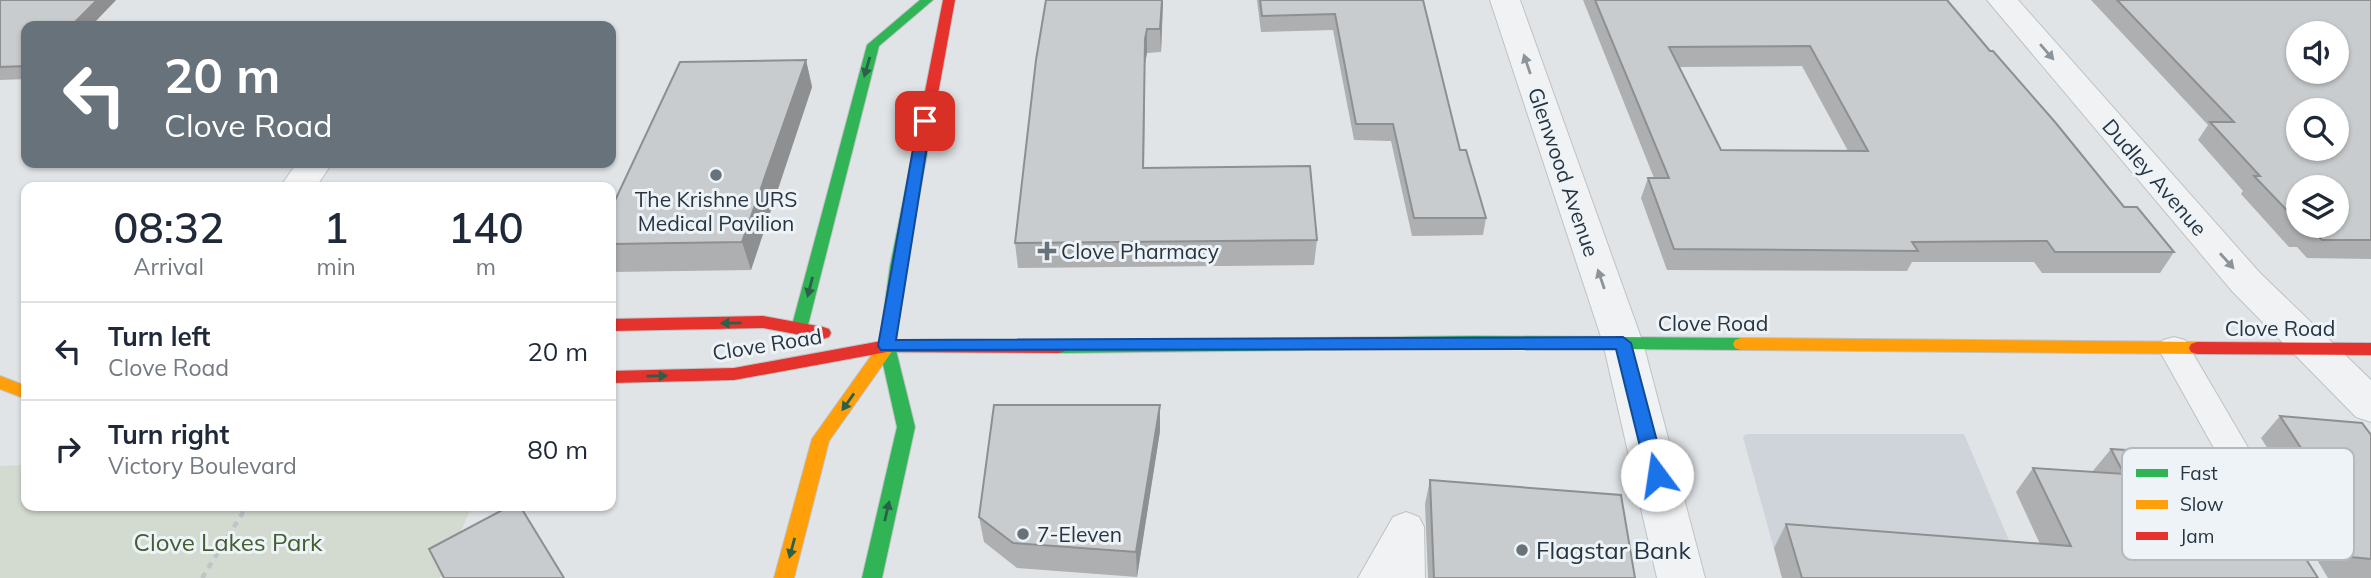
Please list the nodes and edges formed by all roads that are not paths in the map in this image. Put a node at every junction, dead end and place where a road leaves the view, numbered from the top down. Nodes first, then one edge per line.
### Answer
1 (927, 0) edge
2 (949, 0) edge
3 (1505, 0) edge
4 (2002, 0) edge
5 (616, 326) edge
6 (799, 329) junction
7 (1623, 343) junction
8 (887, 346) junction
9 (2174, 348) junction
10 (2314, 349) junction
11 (2371, 349) edge
12 (616, 377) edge
13 (0, 382) edge
14 (21, 391) edge
15 (2371, 406) edge
16 (2229, 448) edge
17 (784, 578) edge
18 (872, 578) edge
19 (1376, 578) edge
20 (1407, 578) edge
21 (1681, 578) edge

1 -> 6 main road
2 - 8 main road
7 -> 3 street, Glenwood Avenue
4 -> 10 street, Dudley Avenue
6 -> 5 main road, Clove Road
6 - 8 main road, Clove Road
7 - 8 main road, Clove Road
7 - 9 main road, Clove Road
7 - 21 street, Glenwood Avenue
12 -> 8 main road, Clove Road
8 -> 17 main road
18 -> 8 main road
9 - 10 main road, Clove Road
9 - 16 lane
10 - 11 main road, Clove Road
10 - 15 street, Dudley Avenue
13 - 14 main road
19 - 20 lane

